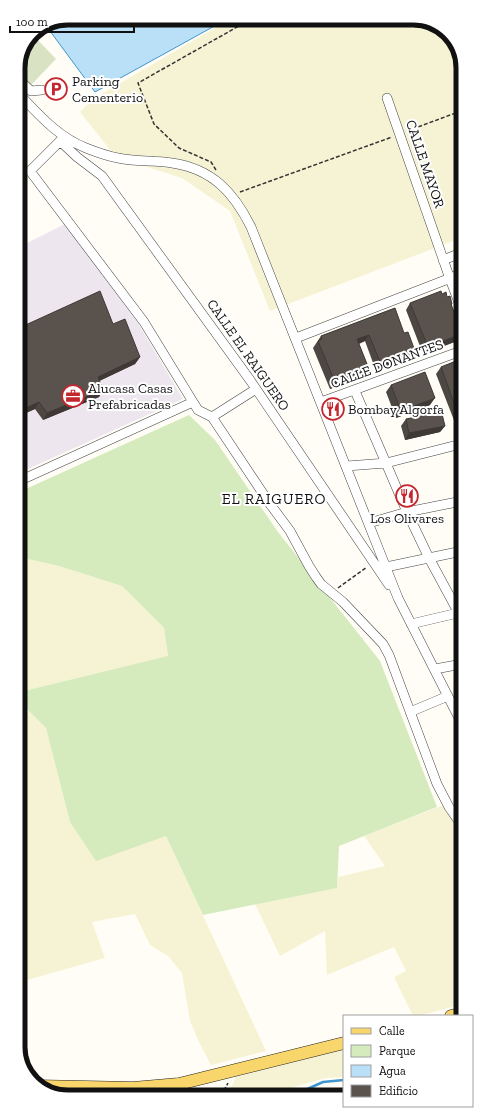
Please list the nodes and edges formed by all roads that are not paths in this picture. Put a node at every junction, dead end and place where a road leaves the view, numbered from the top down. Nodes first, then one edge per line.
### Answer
1 (25, 86) edge
2 (42, 90) dead end
3 (387, 98) dead end
4 (25, 100) edge
5 (62, 139) junction
6 (456, 256) edge
7 (443, 260) junction
8 (456, 276) edge
9 (450, 279) junction
10 (456, 295) edge
11 (296, 338) junction
12 (456, 353) edge
13 (256, 389) junction
14 (355, 391) junction
15 (193, 402) junction
16 (321, 402) junction
17 (212, 417) junction
18 (456, 445) edge
19 (386, 463) junction
20 (346, 466) junction
21 (25, 478) edge
22 (456, 502) edge
23 (407, 512) junction
24 (369, 524) junction
25 (456, 552) edge
26 (429, 558) junction
27 (386, 567) junction
28 (398, 598) junction
29 (456, 606) edge
30 (456, 616) edge
31 (412, 624) junction
32 (456, 665) edge
33 (435, 669) junction
34 (450, 700) junction
35 (456, 700) edge
36 (410, 712) junction
37 (456, 712) edge
38 (456, 818) edge
39 (343, 1043) edge
40 (51, 1086) edge

1 - 2 street
3 - 7 street, CALLE MAYOR
4 - 5 street
5 - 11 street
5 - 13 street, CALLE EL RAIGUERO
5 - 15 street
6 - 7 street
7 - 9 street, CALLE MAYOR
8 - 9 street
9 - 10 street, CALLE MAYOR
9 - 11 street
11 - 16 street
12 - 14 street, CALLE DONANTES
13 - 17 street
13 - 28 street, CALLE EL RAIGUERO
14 - 16 street, CALLE DONANTES
14 - 19 street
15 - 17 street
15 - 21 street
16 - 20 street
17 - 36 street
18 - 19 street
19 - 20 street
19 - 23 street
20 - 24 street
22 - 23 street
23 - 24 street
23 - 26 street
24 - 27 street
25 - 26 street
26 - 27 street
26 - 29 street
27 - 28 street
28 - 31 street
30 - 31 street
31 - 33 street
32 - 33 street
33 - 34 street
34 - 35 street
34 - 36 street
34 - 37 street
36 - 38 street
39 - 40 main road

